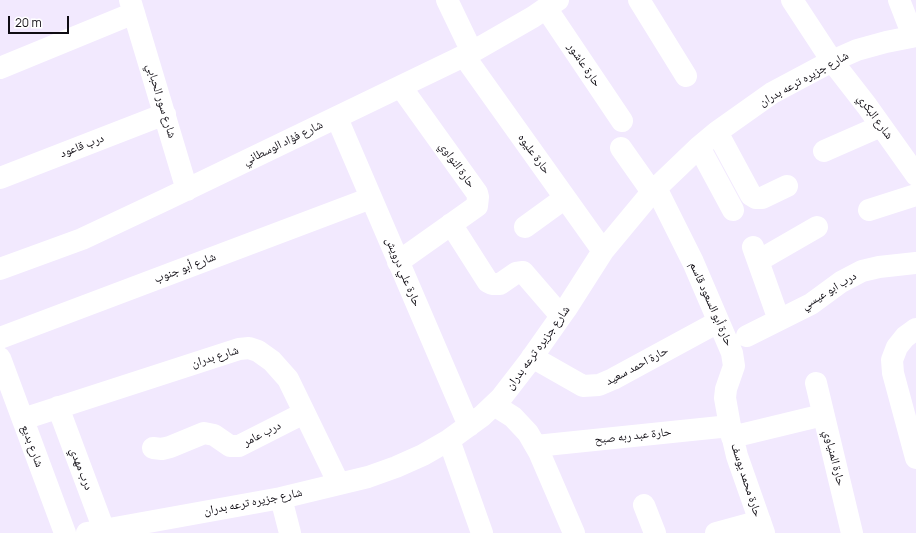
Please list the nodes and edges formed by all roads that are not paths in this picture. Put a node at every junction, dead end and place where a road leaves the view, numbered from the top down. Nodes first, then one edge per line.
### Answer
1 (447, 0) edge
2 (639, 0) edge
3 (792, 0) edge
4 (899, 0) edge
5 (552, 3) edge
6 (132, 6) edge
7 (914, 36) edge
8 (468, 54) junction
9 (832, 61) junction
10 (0, 68) edge
11 (686, 76) dead end
12 (401, 87) junction
13 (164, 114) junction
14 (337, 118) junction
15 (622, 121) dead end
16 (881, 126) junction
17 (717, 132) junction
18 (698, 147) junction
19 (621, 148) dead end
20 (824, 150) dead end
21 (914, 170) edge
22 (0, 178) edge
23 (787, 186) dead end
24 (187, 190) junction
25 (654, 190) junction
26 (916, 195) edge
27 (371, 198) junction
28 (565, 198) junction
29 (733, 210) dead end
30 (869, 210) dead end
31 (451, 224) junction
32 (525, 227) dead end
33 (817, 227) dead end
34 (603, 251) junction
35 (398, 262) junction
36 (916, 263) edge
37 (0, 269) edge
38 (561, 316) junction
39 (779, 320) junction
40 (718, 322) junction
41 (916, 329) edge
42 (747, 336) dead end
43 (0, 338) edge
44 (532, 357) junction
45 (0, 358) edge
46 (816, 383) dead end
47 (908, 398) edge
48 (494, 405) junction
49 (58, 408) junction
50 (304, 413) junction
51 (823, 414) junction
52 (23, 419) junction
53 (469, 426) junction
54 (731, 431) junction
55 (449, 440) junction
56 (536, 446) junction
57 (153, 448) dead end
58 (916, 458) edge
59 (339, 484) junction
60 (281, 498) junction
61 (644, 505) dead end
62 (762, 527) edge
63 (95, 531) edge
64 (65, 533) edge
65 (290, 533) edge
66 (482, 533) edge
67 (574, 533) edge
68 (655, 533) edge
69 (716, 533) edge
70 (852, 533) edge

1 - 8 street, حارة عليوه
2 - 11 street
3 - 9 street, شارع البكري
4 - 7 street
5 - 8 street, شارع فؤاد الوسطاني
5 - 15 street, حارة عاشور
6 - 10 street
6 - 13 street, شارع سور الحبابي
7 - 9 street, شارع جزيره ترعه بدران
8 - 12 street, شارع فؤاد الوسطاني
8 - 28 street, حارة عليوه
9 - 16 street, شارع البكري
9 - 17 street, شارع جزيره ترعه بدران
12 - 14 street, شارع فؤاد الوسطاني
12 - 31 street, حارة النواوي
13 - 22 street, درب قاعود
13 - 24 street, شارع سور الحبابي
14 - 24 street, شارع فؤاد الوسطاني
14 - 27 street, حارة علي درويش
16 - 20 street
16 - 21 street, شارع البكري
17 - 18 street, شارع جزيره ترعه بدران
17 - 23 street
18 - 25 street, شارع جزيره ترعه بدران
18 - 29 street
19 - 25 street, حارة أبو السعود قاسم
24 - 37 street, شارع فؤاد الوسطاني
25 - 34 street, شارع جزيره ترعه بدران
25 - 40 street, حارة أبو السعود قاسم
26 - 30 street
27 - 35 street, حارة علي درويش
27 - 43 street, شارع أبو جنوب
28 - 32 street
28 - 34 street, حارة عليوه
31 - 35 street, حارة النواوي
31 - 38 street
33 - 39 street
34 - 38 street, شارع جزيره ترعه بدران
35 - 53 street, حارة علي درويش
36 - 39 street, درب ابو عيسي
38 - 44 street, شارع جزيره ترعه بدران
39 - 42 street, درب ابو عيسي
40 - 44 street, حارة احمد سعيد
40 - 54 street, حارة أبو السعود قاسم
41 - 47 street
44 - 48 street, شارع جزيره ترعه بدران
45 - 52 street, شارع بديع
46 - 51 street, حارة المنياوي
47 - 58 street
48 - 53 street, شارع جزيره ترعه بدران
48 - 56 street
49 - 50 street, شارع بدران
49 - 52 street, شارع بدران
49 - 63 street, درب مهدي
50 - 57 street, درب عامر
50 - 59 street, شارع بدران
51 - 54 street, حارة عبد ربه صبح
51 - 70 street, حارة المنياوي
52 - 64 street, شارع بديع
53 - 55 street, شارع جزيره ترعه بدران
54 - 56 street, حارة عبد ربه صبح
54 - 62 street, حارة محمد يوسف
55 - 59 street, شارع جزيره ترعه بدران
55 - 66 street
56 - 67 street
59 - 60 street, شارع جزيره ترعه بدران
60 - 63 street, شارع جزيره ترعه بدران
60 - 65 street
61 - 68 street
62 - 69 street

